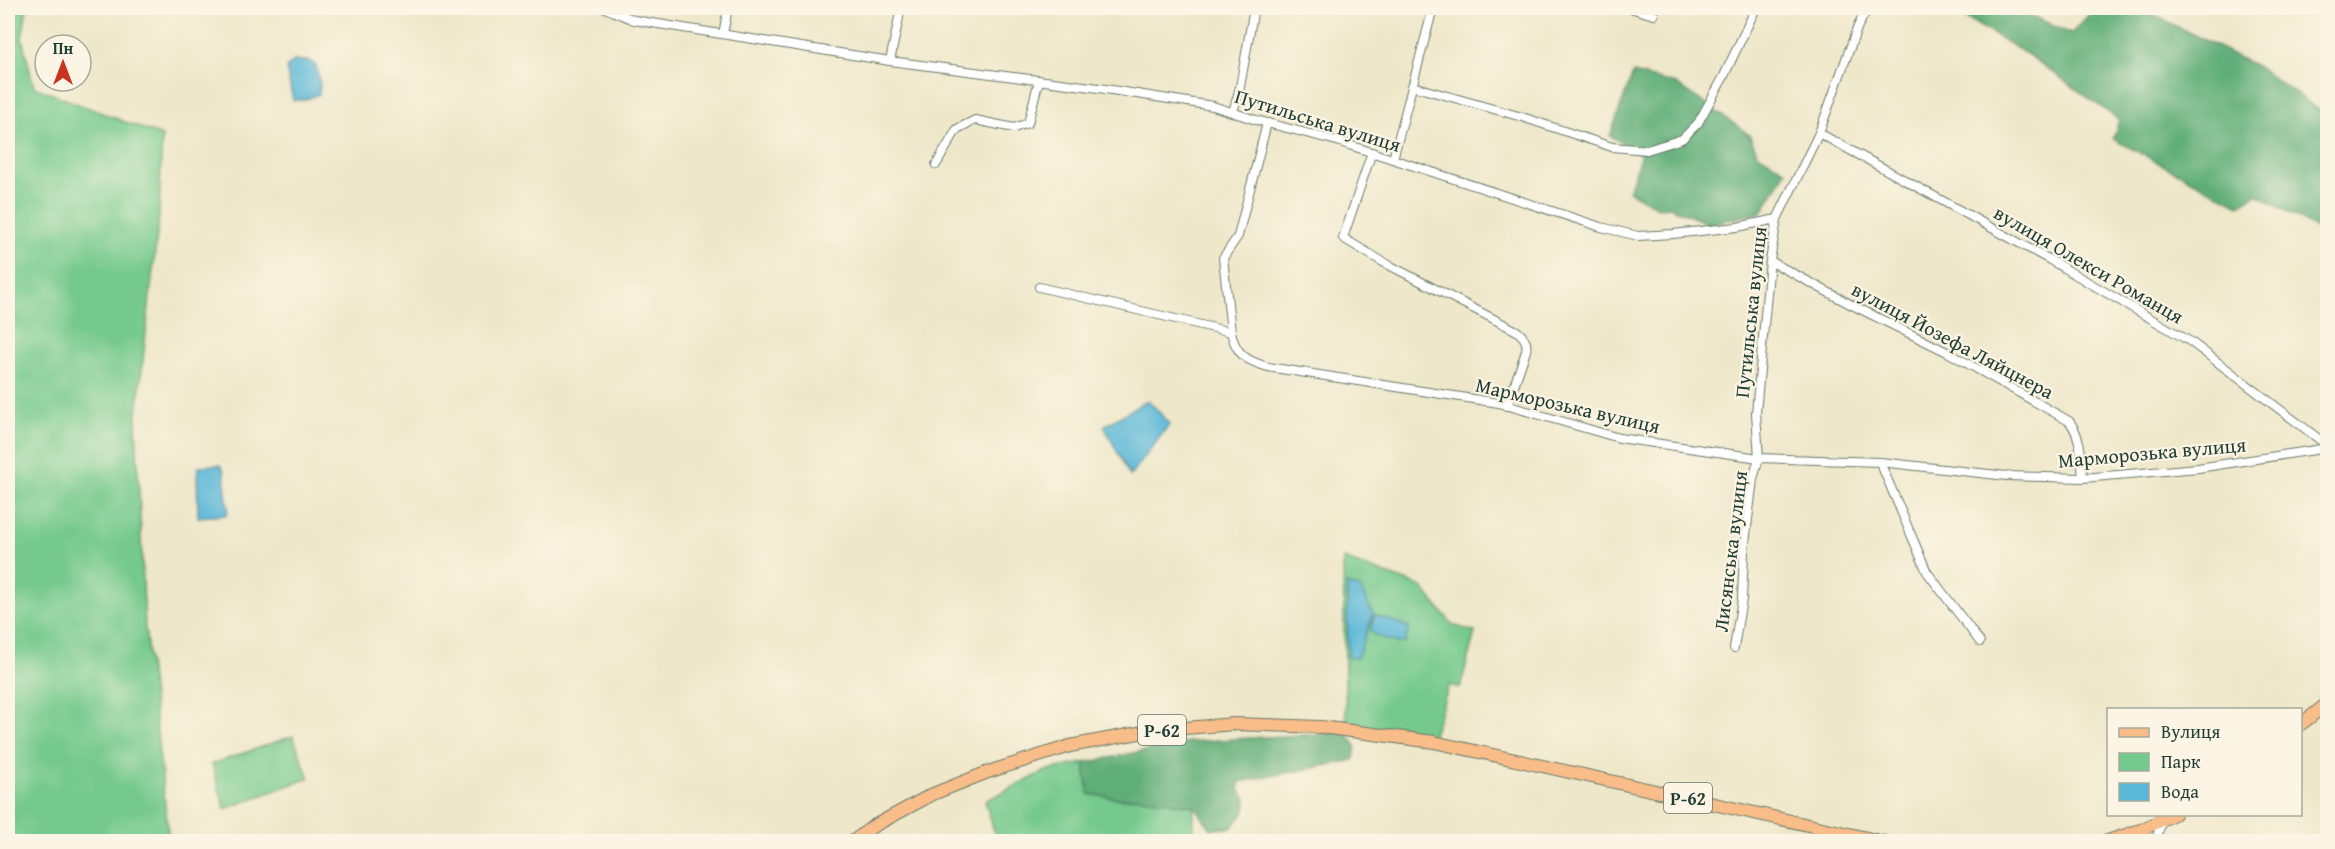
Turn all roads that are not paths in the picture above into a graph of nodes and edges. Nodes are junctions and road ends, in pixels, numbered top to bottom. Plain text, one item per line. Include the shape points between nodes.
1 (605, 8) edge
2 (728, 8) edge
3 (901, 8) edge
4 (1254, 8) edge
5 (1433, 8) edge
6 (1630, 8) edge
7 (1756, 8) edge
8 (1868, 8) edge
9 (1654, 15) dead end
10 (723, 34) junction
11 (890, 61) junction
12 (1039, 81) junction
13 (1412, 86) junction
14 (1233, 112) junction
15 (1267, 123) junction
16 (1819, 133) junction
17 (1372, 152) junction
18 (1393, 159) junction
19 (936, 165) dead end
20 (1777, 219) junction
21 (1770, 261) junction
22 (1039, 287) dead end
23 (1231, 332) junction
24 (1507, 406) junction
25 (2328, 447) edge
26 (1759, 458) junction
27 (1880, 462) junction
28 (2083, 478) junction
29 (1980, 642) dead end
30 (1734, 648) dead end
31 (2328, 703) edge
32 (2302, 724) edge
33 (2168, 818) edge
34 (852, 842) edge
35 (1885, 842) edge
36 (2105, 842) edge
37 (2154, 842) edge

1 - 10 street, Путильська вулиця via 643,22
2 - 10 street
3 - 11 street
4 - 14 street
5 - 13 street
6 - 9 street
7 - 13 street via 1698,123 1682,139 1647,150 1612,147
8 - 16 street
10 - 11 street, Путильська вулиця
11 - 12 street, Путильська вулиця
12 - 14 street, Путильська вулиця via 1178,100
12 - 19 street via 1028,123 1014,128 975,120 957,129
13 - 18 street
14 - 15 street, Путильська вулиця
15 - 17 street, Путильська вулиця
15 - 23 street via 1238,236 1223,258
16 - 20 street
16 - 25 street, вулиця Олекси Романця via 2191,342
17 - 18 street, Путильська вулиця
17 - 24 street via 1343,238 1521,334 1527,343 1526,351
18 - 20 street, Путильська вулиця via 1638,236
20 - 21 street, Путильська вулиця
21 - 26 street, Путильська вулиця via 1756,413
21 - 28 street, вулиця Йозефа Ляйцнера via 1949,353 2069,421 2078,438
22 - 23 street
23 - 24 street, Марморозька вулиця via 1234,344 1249,361 1268,367
24 - 26 street, Марморозька вулиця via 1618,438
25 - 28 street, Марморозька вулиця via 2198,468
26 - 27 street, Марморозька вулиця
26 - 30 street, Лисянська вулиця via 1753,479
27 - 28 street, Марморозька вулиця via 2007,476
27 - 29 street via 1928,572
31 - 32 main road
33 - 36 main road
33 - 37 street
34 - 35 main road, Р-62 via 933,794 1070,746 1149,731 1234,724 1321,728 1434,742

